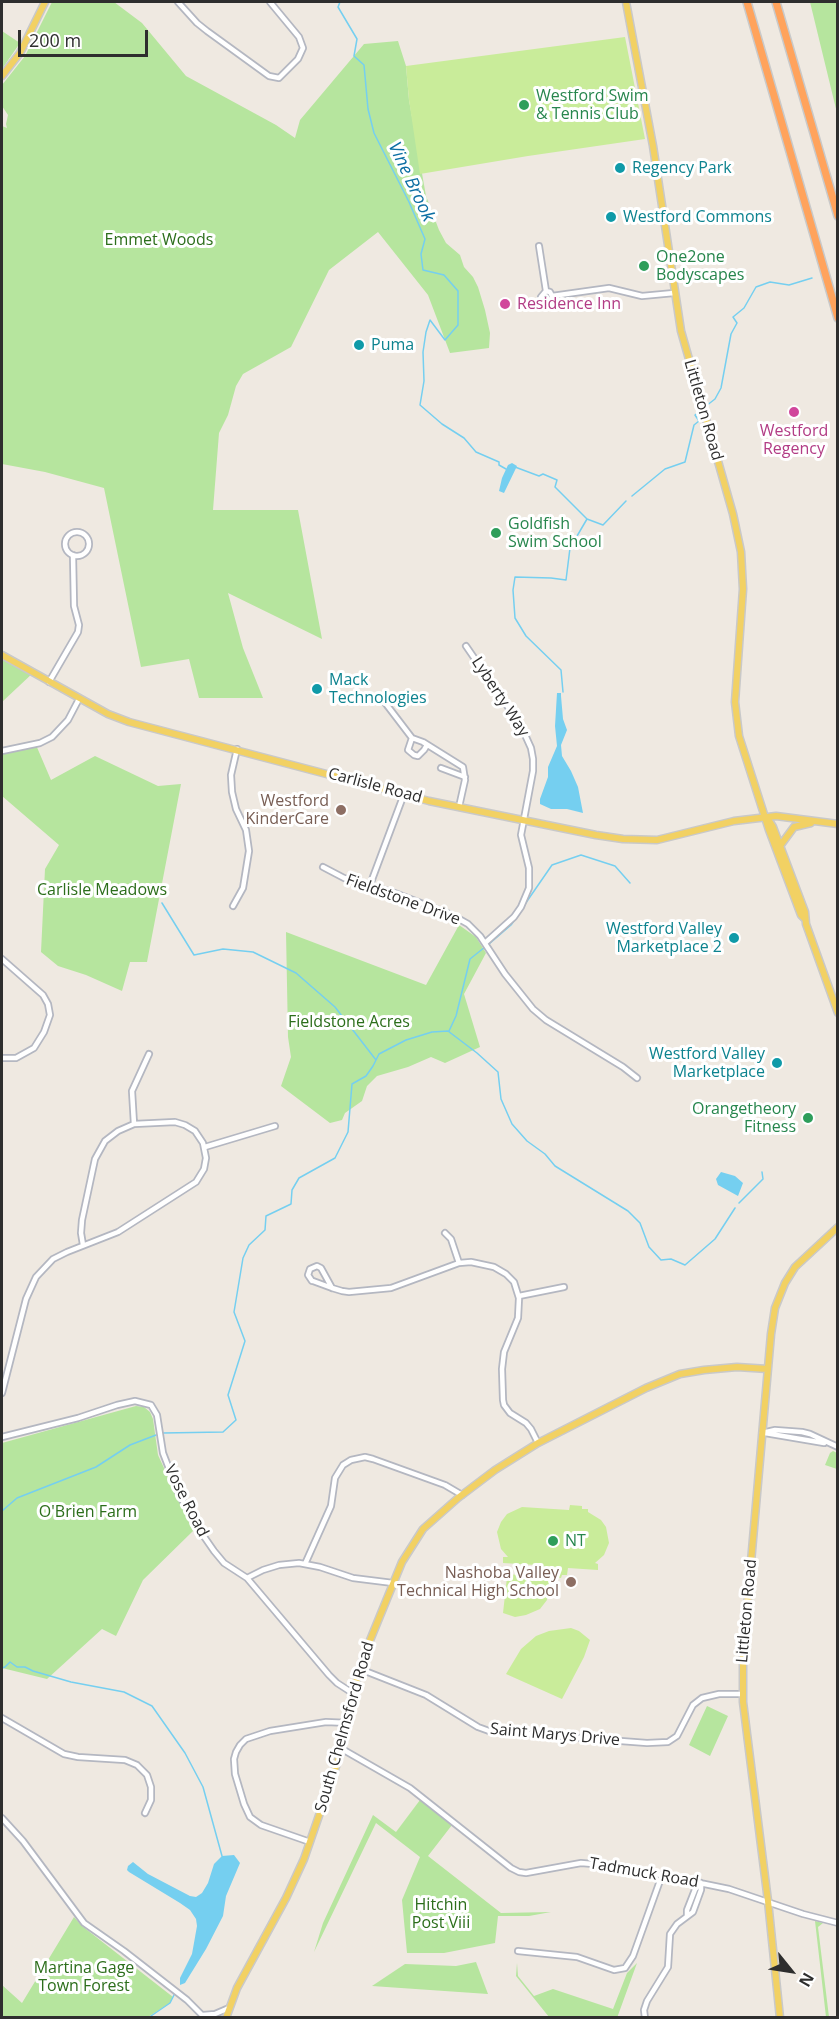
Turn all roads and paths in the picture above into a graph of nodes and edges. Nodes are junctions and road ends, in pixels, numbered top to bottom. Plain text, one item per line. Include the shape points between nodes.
1 (45, 2) edge
2 (178, 2) edge
3 (270, 2) edge
4 (626, 2) edge
5 (747, 2) edge
6 (776, 2) edge
7 (2, 76) edge
8 (837, 216) edge
9 (539, 246) dead end
10 (546, 291) junction
11 (674, 293) junction
12 (552, 296) junction
13 (837, 318) edge
14 (73, 555) junction
15 (466, 646) dead end
16 (2, 655) edge
17 (49, 682) junction
18 (79, 699) junction
19 (383, 700) dead end
20 (412, 738) junction
21 (427, 745) junction
22 (237, 749) junction
23 (2, 751) edge
24 (441, 768) dead end
25 (465, 777) junction
26 (404, 794) junction
27 (459, 807) junction
28 (766, 816) junction
29 (523, 819) junction
30 (815, 822) junction
31 (837, 824) edge
32 (780, 846) junction
33 (323, 867) dead end
34 (370, 885) junction
35 (233, 906) dead end
36 (805, 919) junction
37 (485, 943) junction
38 (2, 959) edge
39 (837, 1013) edge
40 (149, 1054) dead end
41 (2, 1058) edge
42 (637, 1078) dead end
43 (134, 1124) junction
44 (275, 1126) dead end
45 (205, 1147) junction
46 (837, 1227) edge
47 (445, 1233) dead end
48 (83, 1245) junction
49 (459, 1263) junction
50 (564, 1287) dead end
51 (332, 1288) junction
52 (519, 1296) junction
53 (768, 1369) junction
54 (2, 1393) edge
55 (762, 1433) junction
56 (2, 1437) edge
57 (538, 1443) junction
58 (837, 1447) edge
59 (462, 1495) junction
60 (305, 1564) junction
61 (247, 1578) junction
62 (393, 1583) junction
63 (360, 1669) junction
64 (354, 1694) junction
65 (742, 1694) junction
66 (2, 1718) edge
67 (349, 1723) junction
68 (342, 1749) junction
69 (145, 1812) dead end
70 (2, 1818) edge
71 (310, 1842) junction
72 (662, 1875) junction
73 (700, 1882) junction
74 (768, 1901) junction
75 (837, 1923) edge
76 (518, 1951) dead end
77 (229, 2008) junction
78 (204, 2016) edge
79 (226, 2018) edge
80 (645, 2018) edge
81 (780, 2018) edge

1 - 7 main road via 20,53
2 - 3 street via 207,31 269,76 279,78 303,48 299,37
4 - 11 main road, Littleton Road via 653,146
5 - 13 highway
6 - 8 highway
9 - 10 street
10 - 12 street
10 - 12 street via 541,297 544,302
11 - 12 street via 642,296 609,288
11 - 28 main road, Littleton Road via 685,348 741,552 743,589 735,709 741,745
14 - 14 street via 65,540 69,534 81,532 87,536 88,548 83,554
14 - 17 street via 78,632
15 - 29 street, Lyberty Way via 521,726 531,748 533,771
16 - 17 main road, Carlisle Road
17 - 18 main road, Carlisle Road
18 - 22 main road, Carlisle Road via 129,722
18 - 23 street via 68,720 52,737
19 - 20 street
20 - 21 street
20 - 21 street via 408,750 414,755 418,756
21 - 25 street via 460,765
22 - 26 main road, Carlisle Road
22 - 35 street via 232,792 249,851 243,888
24 - 25 street
25 - 27 street
26 - 27 main road, Carlisle Road
26 - 34 street
27 - 29 main road, Carlisle Road
28 - 29 main road, Carlisle Road via 641,841
28 - 30 main road, Carlisle Road
28 - 32 main road, Littleton Road
28 - 36 main road, Littleton Road via 768,830
29 - 37 street, Lyberty Way via 520,835 529,868 529,888 514,917
30 - 31 main road, Carlisle Road
30 - 32 main road via 795,827
32 - 36 main road, Littleton Road via 806,912
33 - 34 street, Fieldstone Drive
34 - 37 street, Fieldstone Drive via 452,915 475,929
36 - 39 main road, Littleton Road
37 - 42 street, Fieldstone Drive via 533,1009
38 - 41 street via 43,995 50,1015 34,1048 16,1058
40 - 43 street via 132,1091
43 - 45 street via 182,1124 195,1131
43 - 48 street via 113,1134 98,1152 82,1220
44 - 45 street
45 - 48 street via 204,1169 193,1184 117,1232
46 - 53 main road, Littleton Road via 801,1260 784,1283 773,1316
47 - 49 street
48 - 54 street via 53,1259 32,1284
49 - 51 street via 391,1288 349,1292
49 - 52 street via 494,1267 514,1282
50 - 52 street
51 - 51 street via 321,1268 310,1269 310,1280
52 - 57 street via 518,1318 504,1352 503,1400 510,1413 531,1429
53 - 55 main road, Littleton Road
53 - 57 main road, South Chelmsford Road via 721,1368 680,1374
55 - 58 street via 802,1432
55 - 65 main road, Littleton Road
56 - 61 street, Vose Road via 127,1402 151,1405 157,1415 165,1460 196,1525 224,1563
57 - 59 main road, South Chelmsford Road
59 - 60 street via 373,1459 351,1460 335,1478 331,1506
59 - 62 main road, South Chelmsford Road via 423,1529
60 - 61 street via 279,1565
60 - 62 street via 353,1578
61 - 64 street, Vose Road via 329,1674
62 - 63 main road, South Chelmsford Road
63 - 64 main road, South Chelmsford Road
63 - 65 street, Saint Marys Drive via 426,1695 489,1731 647,1743 668,1742 676,1736 693,1705 702,1698
64 - 67 main road, South Chelmsford Road
65 - 74 main road, Littleton Road
66 - 69 street via 64,1754 125,1760 137,1765 147,1775 151,1787 151,1800
67 - 68 main road, South Chelmsford Road
67 - 71 street via 326,1722 270,1731 246,1739 236,1752 236,1774 250,1817 261,1825
68 - 71 main road, South Chelmsford Road
68 - 72 street, Tadmuck Road via 410,1788 519,1872 582,1863
70 - 78 street via 84,1923
71 - 77 main road, South Chelmsford Road
72 - 73 street, Tadmuck Road
72 - 76 street via 625,1968 614,1970 577,1957
73 - 74 street, Tadmuck Road
73 - 80 street via 694,1910 670,1934 668,1967 647,2001
74 - 75 street, Tadmuck Road
74 - 81 main road, Littleton Road
77 - 78 street
77 - 79 main road, South Chelmsford Road

